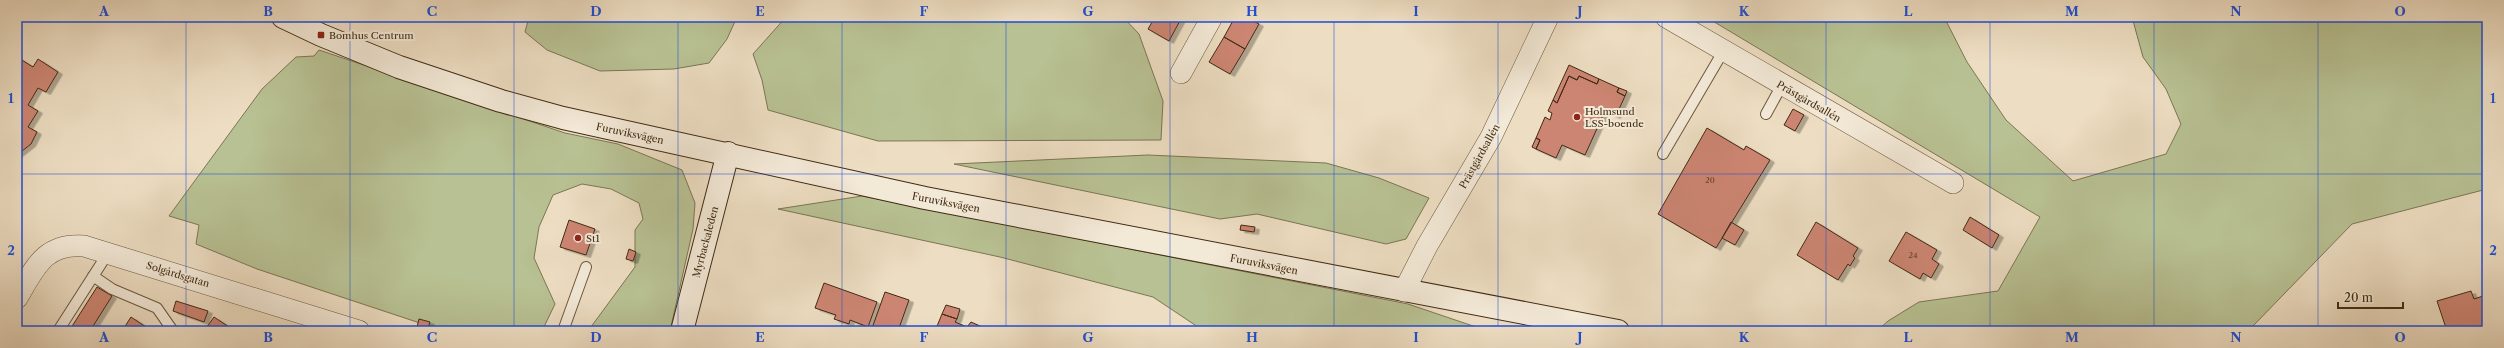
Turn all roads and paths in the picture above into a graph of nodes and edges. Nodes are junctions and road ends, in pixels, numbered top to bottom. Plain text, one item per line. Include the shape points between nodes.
1 (1212, 17) edge
2 (1548, 17) edge
3 (1666, 17) edge
4 (286, 18) edge
5 (1724, 50) junction
6 (1181, 73) dead end
7 (1782, 85) junction
8 (1766, 114) dead end
9 (728, 153) junction
10 (1663, 154) dead end
11 (1953, 184) dead end
12 (108, 252) junction
13 (586, 266) dead end
14 (93, 276) junction
15 (1404, 291) junction
16 (17, 298) edge
17 (58, 331) edge
18 (173, 331) edge
19 (359, 331) edge
20 (563, 331) edge
21 (682, 331) edge
22 (1618, 331) edge

1 - 6 street
2 - 15 street, Prästgårdsallén via 1491,137 1427,246
3 - 5 street, Prästgårdsallén
4 - 9 main road, Furuviksvägen via 399,67 501,101 625,132
5 - 7 street, Prästgårdsallén
5 - 10 lane
7 - 8 lane
7 - 11 street, Prästgårdsallén
9 - 15 main road, Furuviksvägen via 926,198
9 - 21 main road, Myrbackaleden
12 - 14 lane
12 - 16 street, Solgårdsgatan via 74,245 53,251 38,263
12 - 19 street, Solgårdsgatan
13 - 20 lane
14 - 17 lane
14 - 18 lane via 112,289 157,308
15 - 22 main road, Furuviksvägen

